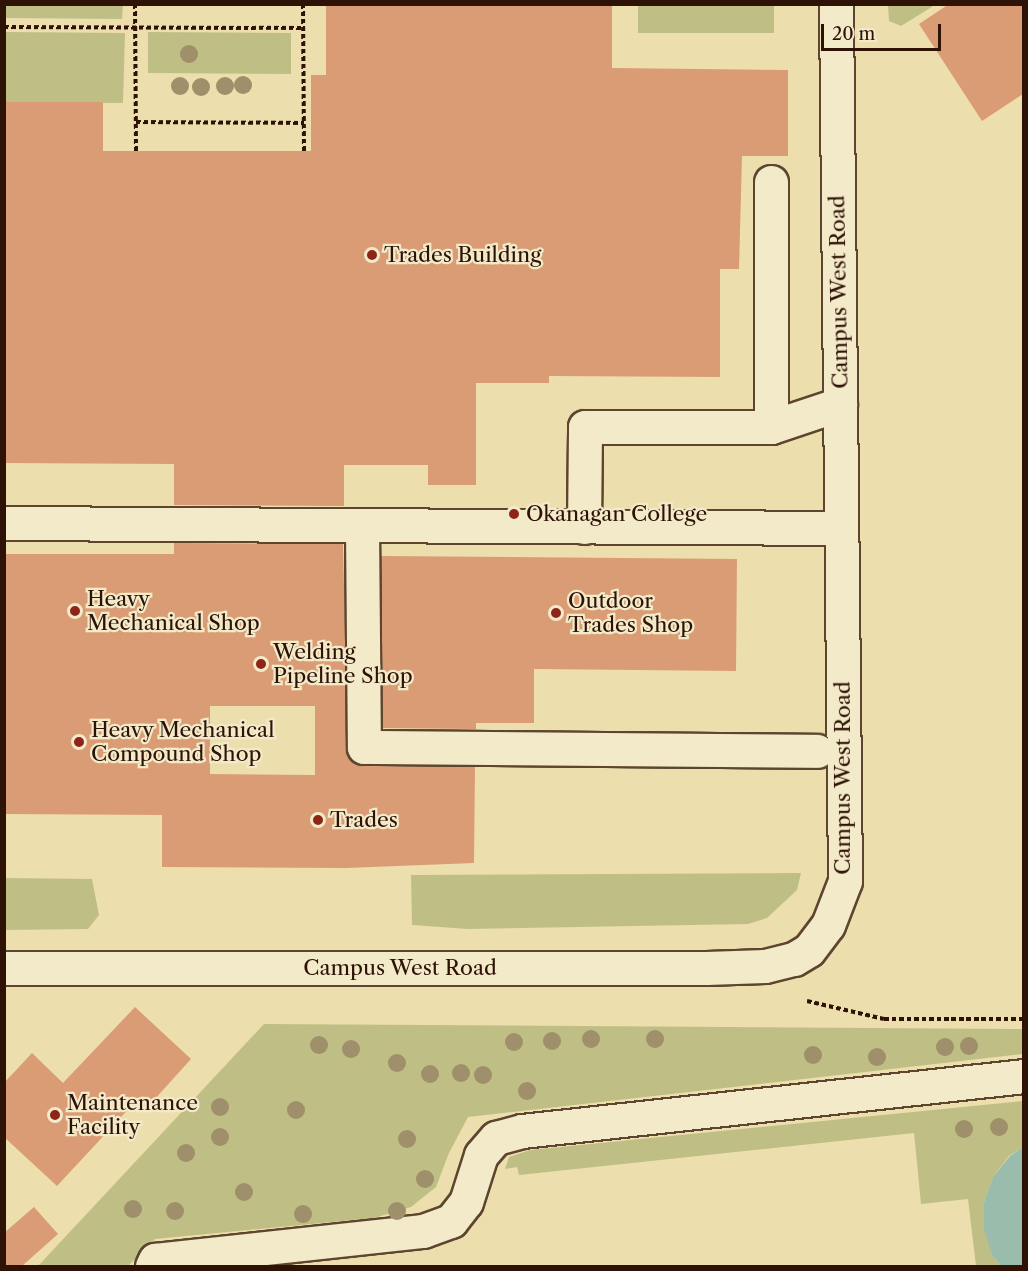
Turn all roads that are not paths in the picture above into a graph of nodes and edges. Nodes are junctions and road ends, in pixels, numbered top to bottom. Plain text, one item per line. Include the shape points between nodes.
1 (836, 4) edge
2 (771, 182) dead end
3 (840, 404) junction
4 (771, 427) junction
5 (4, 524) edge
6 (362, 526) junction
7 (584, 528) junction
8 (842, 528) junction
9 (817, 752) dead end
10 (4, 968) edge
11 (1023, 1076) edge
12 (152, 1266) edge

1 - 3 street, Campus West Road
2 - 4 street
3 - 4 street
3 - 8 street, Campus West Road
4 - 7 street via 585,427
5 - 6 street
6 - 7 street
6 - 9 street via 364,747
7 - 8 street
8 - 10 street, Campus West Road via 845,881 828,925 809,950 794,959 765,966 706,968
11 - 12 street via 522,1131 496,1138 481,1155 466,1202 451,1221 423,1231 155,1260

